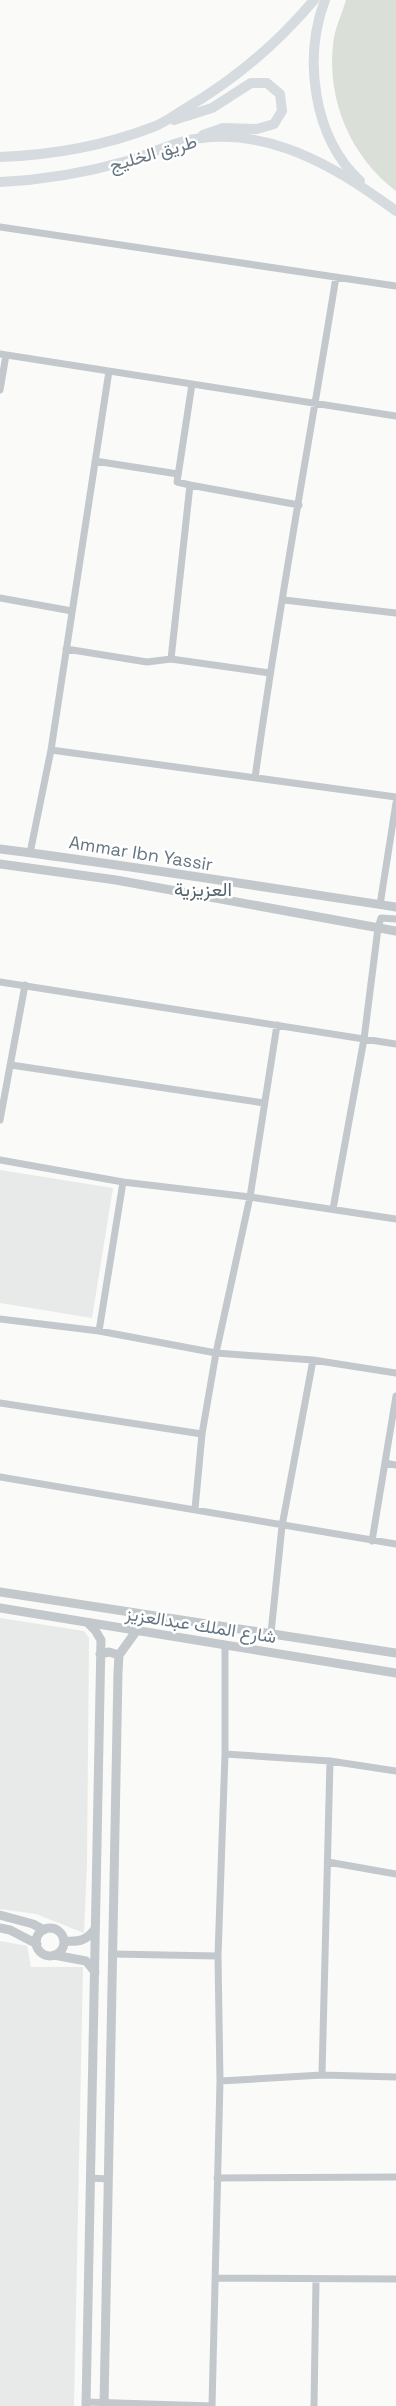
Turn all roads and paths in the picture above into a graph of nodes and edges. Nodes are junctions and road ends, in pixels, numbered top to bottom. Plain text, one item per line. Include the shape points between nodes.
1 (314, 0) edge
2 (325, 0) edge
3 (155, 126) junction
4 (181, 142) junction
5 (0, 157) edge
6 (0, 182) edge
7 (382, 201) junction
8 (396, 211) edge
9 (0, 227) edge
10 (336, 277) junction
11 (396, 286) edge
12 (3, 355) edge
13 (109, 371) junction
14 (192, 384) junction
15 (0, 390) edge
16 (315, 404) junction
17 (396, 416) edge
18 (95, 461) junction
19 (178, 474) junction
20 (190, 485) junction
21 (299, 505) junction
22 (0, 598) edge
23 (284, 600) junction
24 (72, 611) junction
25 (396, 612) edge
26 (66, 649) junction
27 (171, 659) junction
28 (270, 673) junction
29 (51, 750) junction
30 (256, 778) junction
31 (396, 797) edge
32 (396, 802) edge
33 (0, 849) edge
34 (30, 853) junction
35 (0, 864) edge
36 (380, 904) junction
37 (396, 907) edge
38 (396, 919) edge
39 (378, 928) junction
40 (396, 931) edge
41 (0, 982) edge
42 (25, 985) junction
43 (277, 1025) junction
44 (364, 1039) junction
45 (396, 1044) edge
46 (11, 1065) junction
47 (264, 1103) junction
48 (0, 1120) edge
49 (0, 1161) edge
50 (123, 1182) junction
51 (250, 1197) junction
52 (333, 1209) junction
53 (396, 1219) edge
54 (0, 1319) edge
55 (99, 1331) junction
56 (216, 1353) junction
57 (312, 1360) junction
58 (396, 1373) edge
59 (396, 1396) edge
60 (0, 1403) edge
61 (202, 1434) junction
62 (385, 1463) junction
63 (396, 1465) edge
64 (0, 1477) edge
65 (195, 1509) junction
66 (282, 1526) junction
67 (372, 1541) junction
68 (396, 1544) edge
69 (0, 1592) edge
70 (0, 1608) edge
71 (90, 1624) junction
72 (137, 1630) junction
73 (271, 1633) junction
74 (225, 1646) junction
75 (396, 1653) edge
76 (100, 1654) junction
77 (119, 1655) junction
78 (396, 1673) edge
79 (225, 1754) junction
80 (330, 1761) junction
81 (396, 1771) edge
82 (328, 1862) junction
83 (396, 1874) edge
84 (0, 1915) edge
85 (0, 1928) edge
86 (95, 1929) junction
87 (44, 1930) junction
88 (64, 1941) junction
89 (37, 1944) junction
90 (112, 1954) junction
91 (54, 1956) junction
92 (218, 1956) junction
93 (95, 1972) junction
94 (322, 2075) junction
95 (396, 2077) edge
96 (220, 2081) junction
97 (396, 2177) edge
98 (90, 2178) junction
99 (217, 2178) junction
100 (108, 2179) junction
101 (216, 2278) junction
102 (396, 2279) edge
103 (316, 2280) junction
104 (86, 2404) edge
105 (104, 2404) edge
106 (212, 2406) edge
107 (314, 2406) edge

1 - 3 main road, طريق الخليج via 292,26 243,69
2 - 7 main road via 314,51 314,82 322,118 338,152 356,177
3 - 4 main road via 212,108 251,83 267,83 280,94 282,111 274,124 257,129 223,128
3 - 5 main road, طريق الخليج via 65,151
4 - 6 main road, طريق الخليج via 84,172
4 - 7 main road, طريق الخليج via 221,137 290,149 331,167
7 - 8 main road
9 - 10 street
10 - 11 street
10 - 16 street
12 - 13 street
12 - 15 street
13 - 14 street
13 - 18 street
14 - 16 street
14 - 19 street
16 - 17 street
16 - 21 street
18 - 19 street
18 - 24 street
19 - 20 street via 177,482
20 - 21 street
20 - 27 street
21 - 23 street
22 - 24 street
23 - 25 street
23 - 28 street
24 - 26 street
26 - 27 street via 147,662
26 - 29 street
27 - 28 street
28 - 30 street
29 - 30 street
29 - 34 street
30 - 31 street
32 - 36 street
33 - 34 street, Ammar Ibn Yassir
34 - 36 street, Ammar Ibn Yassir
35 - 39 street, Ammar Ibn Yassir via 116,880
36 - 37 street, Ammar Ibn Yassir
38 - 39 street via 381,918
39 - 40 street, Ammar Ibn Yassir
39 - 44 street
41 - 42 street
42 - 43 street
42 - 46 street
43 - 44 street
43 - 47 street
44 - 45 street
44 - 52 street
46 - 47 street
46 - 48 street
47 - 51 street
49 - 50 street
50 - 51 street
50 - 55 street
51 - 52 street
51 - 56 street
52 - 53 street
54 - 55 street
55 - 56 street
56 - 57 street
56 - 61 street
57 - 58 street
57 - 66 street
59 - 62 street
60 - 61 street
61 - 65 street
62 - 63 street
62 - 67 street
64 - 65 street
65 - 66 street
66 - 67 street
66 - 73 street
67 - 68 street
69 - 73 street, شارع الملك عبدالعزيز
70 - 71 street, شارع الملك عبدالعزيز
71 - 72 street, شارع الملك عبدالعزيز
71 - 76 street via 100,1635
72 - 74 street, شارع الملك عبدالعزيز
72 - 77 street
73 - 75 street, شارع الملك عبدالعزيز
74 - 78 street, شارع الملك عبدالعزيز
74 - 79 street
76 - 77 street
76 - 86 street
77 - 90 street
79 - 80 street
79 - 92 street
80 - 81 street
80 - 82 street
82 - 83 street
82 - 94 street
84 - 87 street
85 - 89 street
86 - 88 street via 82,1941
86 - 93 street
87 - 88 street via 57,1930
87 - 89 street via 38,1936
88 - 91 street via 62,1949
89 - 91 street via 44,1954
90 - 92 street
90 - 100 street
91 - 93 street via 86,1961
92 - 96 street
93 - 98 street
94 - 95 street
94 - 96 street
96 - 99 street
97 - 99 street
98 - 100 street
98 - 104 street
99 - 101 street
100 - 105 street
101 - 103 street
101 - 106 street
102 - 103 street
103 - 107 street
104 - 105 street
105 - 106 street

